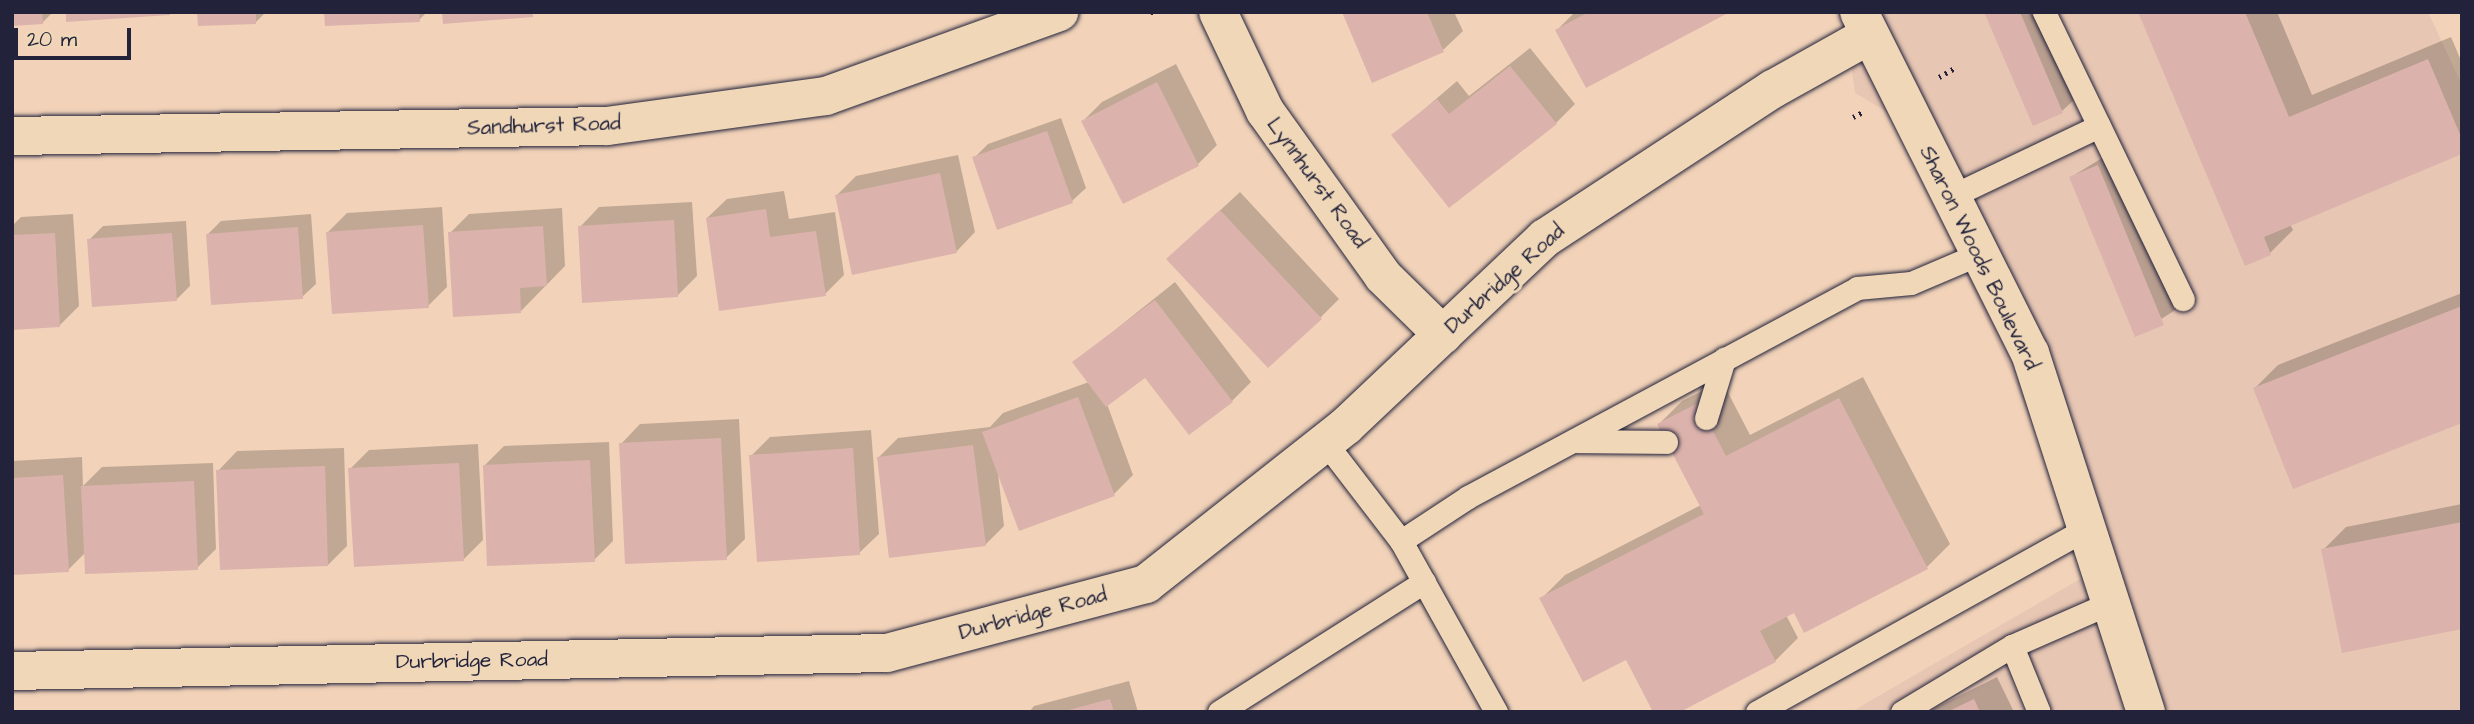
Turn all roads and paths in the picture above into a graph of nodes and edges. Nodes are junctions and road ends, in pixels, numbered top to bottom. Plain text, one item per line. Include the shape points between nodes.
1 (1059, 12) edge
2 (1218, 12) edge
3 (2044, 12) edge
4 (1864, 24) edge
5 (1956, 67) dead end
6 (1939, 77) dead end
7 (2099, 126) junction
8 (12, 136) edge
9 (1950, 197) junction
10 (1979, 254) junction
11 (2183, 299) dead end
12 (1443, 335) junction
13 (1724, 359) junction
14 (1706, 418) dead end
15 (1573, 440) junction
16 (1325, 442) junction
17 (1666, 442) dead end
18 (2086, 528) junction
19 (1401, 541) junction
20 (1424, 582) junction
21 (2110, 603) junction
22 (2012, 646) junction
23 (12, 671) edge
24 (1219, 712) edge
25 (1496, 712) edge
26 (1757, 712) edge
27 (1902, 712) edge
28 (2039, 712) edge
29 (2146, 712) edge

1 - 8 street, Sandhurst Road via 826,96 607,126
2 - 12 street, Lynnhurst Road via 1265,111 1383,276
3 - 7 lane
4 - 9 street, Sharon Woods Boulevard
4 - 12 street, Durbridge Road via 1545,238
5 - 6 path
7 - 9 lane
7 - 11 lane
9 - 10 street, Sharon Woods Boulevard
10 - 13 lane via 1911,283 1857,288
10 - 18 street, Sharon Woods Boulevard via 2030,353
12 - 16 street, Durbridge Road
13 - 14 lane
13 - 15 lane
15 - 17 lane
15 - 19 lane
16 - 19 lane
16 - 23 street, Durbridge Road via 1146,584 887,653
18 - 21 street, Sharon Woods Boulevard
18 - 26 lane
19 - 20 lane
20 - 24 lane
20 - 25 lane
21 - 22 lane
21 - 29 street, Sharon Woods Boulevard
22 - 27 lane
22 - 28 lane

